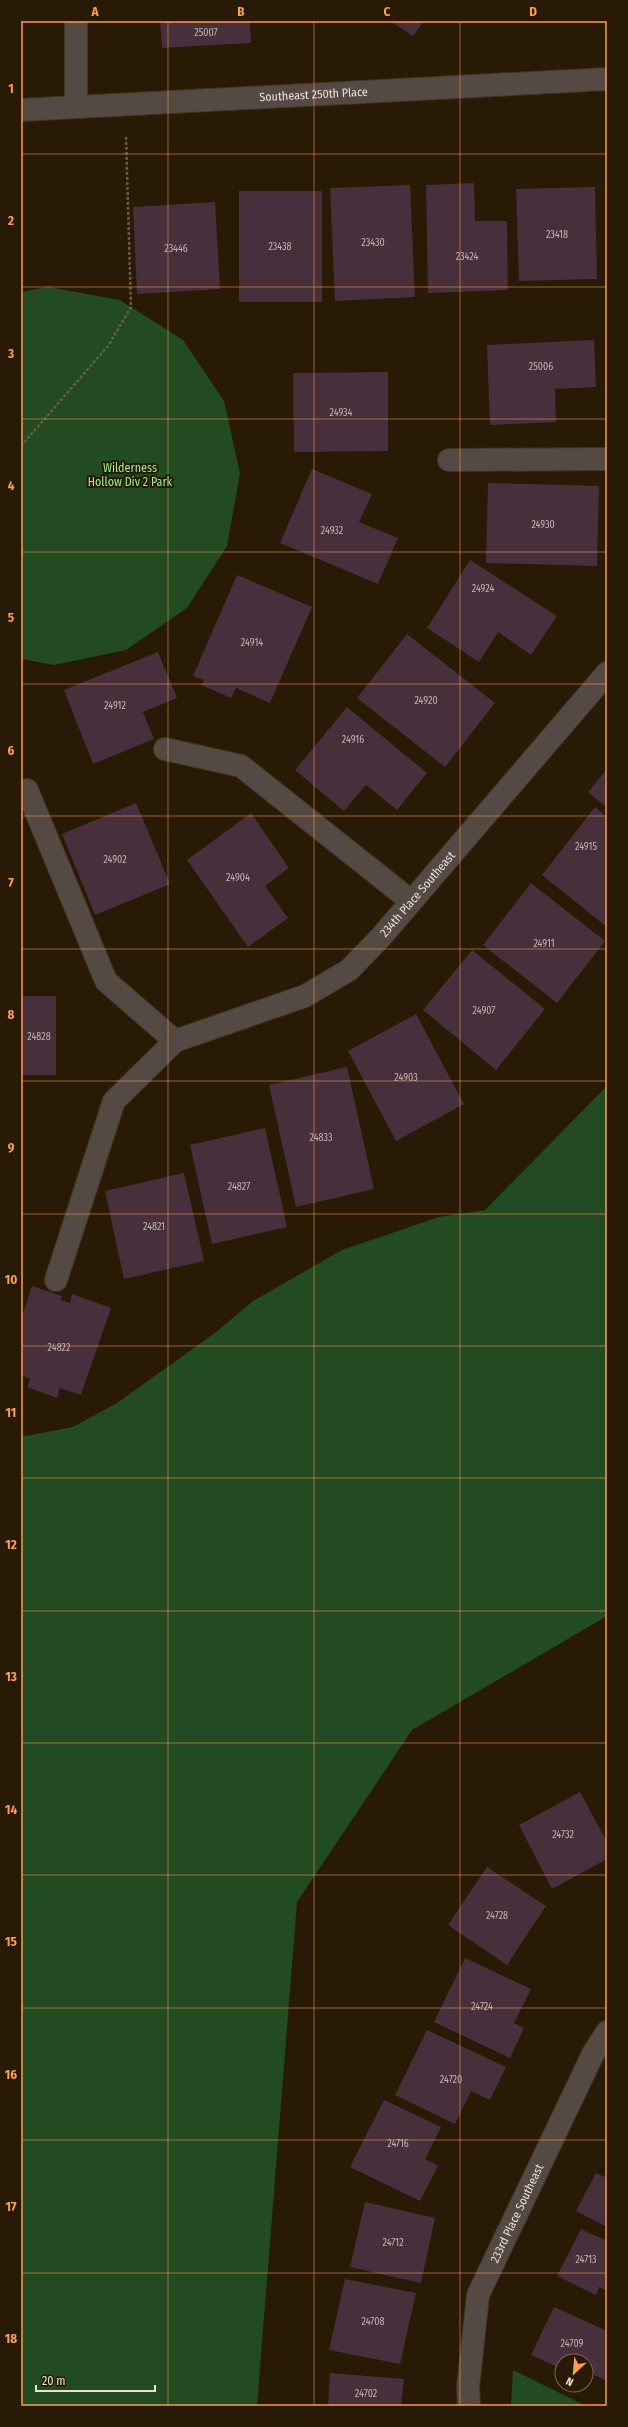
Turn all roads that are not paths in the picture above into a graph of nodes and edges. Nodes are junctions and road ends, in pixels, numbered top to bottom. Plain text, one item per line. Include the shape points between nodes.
1 (76, 21) edge
2 (607, 79) edge
3 (76, 107) junction
4 (21, 110) edge
5 (607, 459) edge
6 (449, 460) dead end
7 (607, 673) edge
8 (165, 749) dead end
9 (27, 790) dead end
10 (411, 901) junction
11 (175, 1040) junction
12 (56, 1280) dead end
13 (607, 2032) edge
14 (468, 2406) edge

1 - 3 street
2 - 3 street, Southeast 250th Place
3 - 4 street, Southeast 250th Place
5 - 6 street
7 - 10 street, 234th Place Southeast
8 - 10 street via 241,766
9 - 11 street via 106,981
10 - 11 street, 234th Place Southeast via 349,970 305,996
11 - 12 street via 114,1101
13 - 14 street, 233rd Place Southeast via 593,2054 478,2295

